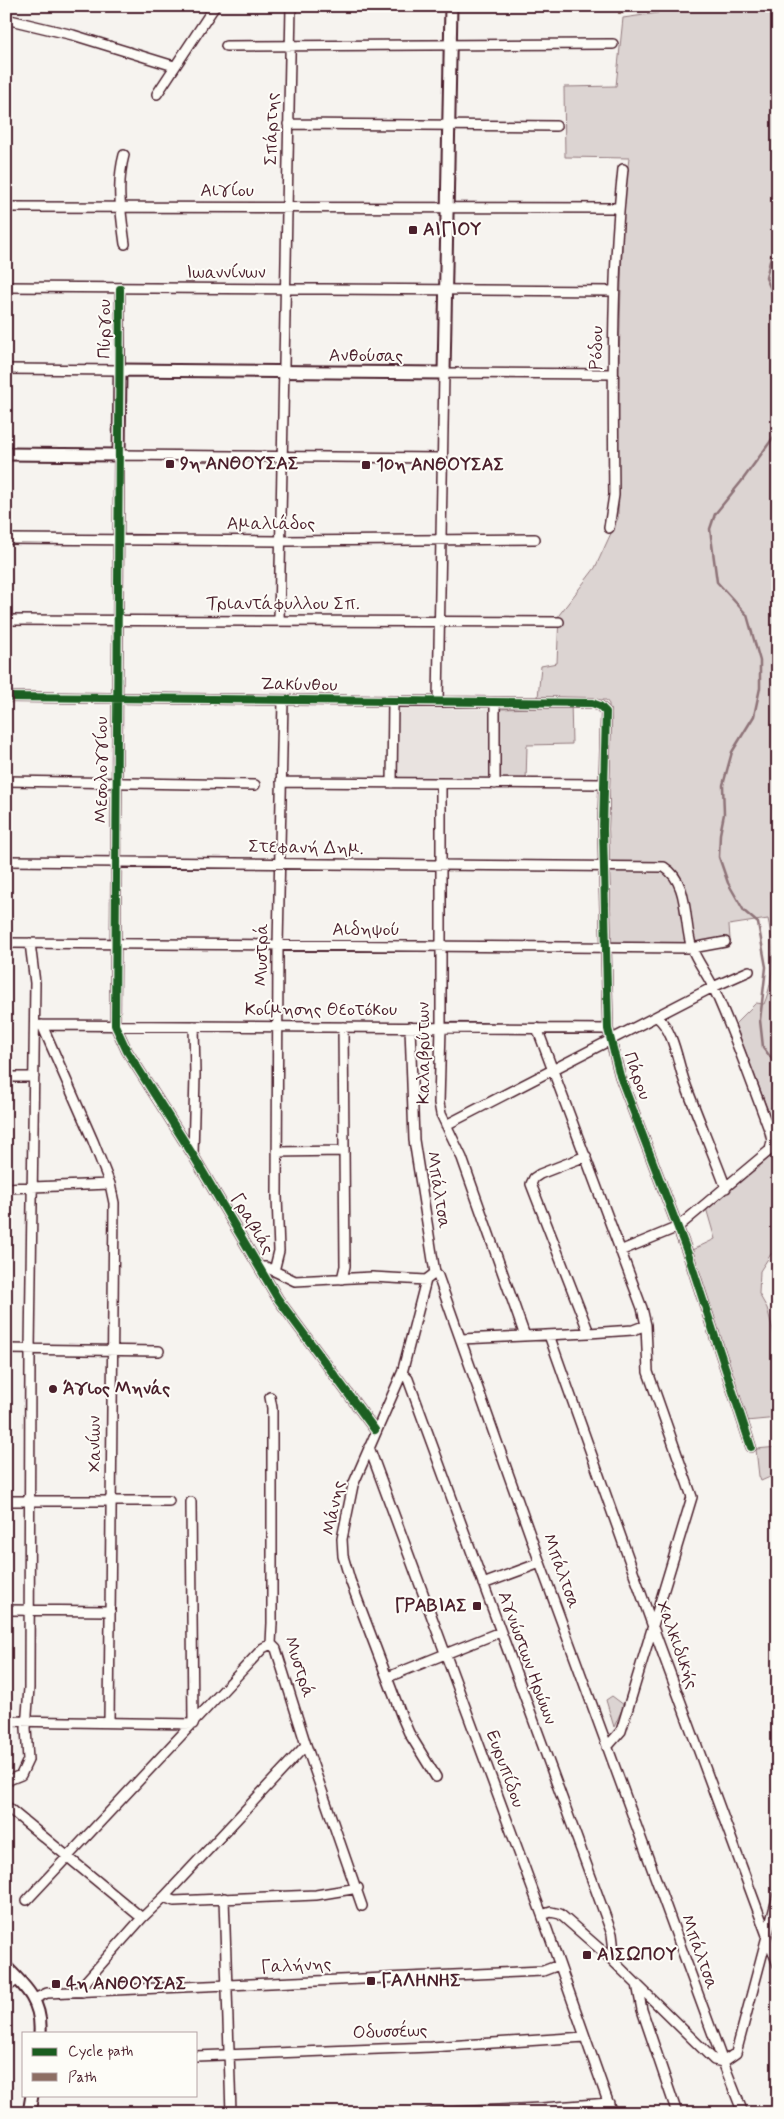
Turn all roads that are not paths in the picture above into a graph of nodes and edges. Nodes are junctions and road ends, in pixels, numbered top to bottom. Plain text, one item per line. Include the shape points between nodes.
1 (215, 6) edge
2 (291, 6) edge
3 (451, 6) edge
4 (6, 19) edge
5 (612, 44) dead end
6 (450, 45) junction
7 (226, 46) dead end
8 (290, 46) junction
9 (174, 66) junction
10 (157, 94) dead end
11 (288, 124) junction
12 (448, 126) junction
13 (556, 126) dead end
14 (124, 155) dead end
15 (623, 168) dead end
16 (6, 207) edge
17 (120, 207) junction
18 (287, 207) junction
19 (447, 208) junction
20 (618, 208) junction
21 (125, 244) dead end
22 (6, 287) edge
23 (120, 288) junction
24 (445, 289) junction
25 (286, 290) junction
26 (614, 290) junction
27 (6, 368) edge
28 (120, 370) junction
29 (284, 373) junction
30 (444, 373) junction
31 (613, 374) junction
32 (6, 454) edge
33 (119, 455) junction
34 (283, 457) junction
35 (442, 458) junction
36 (609, 528) dead end
37 (6, 539) edge
38 (441, 539) junction
39 (535, 539) dead end
40 (119, 540) junction
41 (281, 541) junction
42 (6, 620) edge
43 (279, 620) junction
44 (119, 621) junction
45 (438, 621) junction
46 (559, 622) dead end
47 (6, 697) edge
48 (118, 698) junction
49 (283, 700) junction
50 (393, 701) junction
51 (438, 701) junction
52 (494, 702) junction
53 (592, 703) joint
54 (6, 781) edge
55 (117, 782) junction
56 (281, 782) junction
57 (392, 783) junction
58 (441, 784) junction
59 (495, 784) junction
60 (604, 784) junction
61 (255, 785) dead end
62 (6, 861) edge
63 (117, 862) junction
64 (280, 864) junction
65 (441, 865) junction
66 (605, 867) junction
67 (725, 942) dead end
68 (6, 943) edge
69 (30, 943) junction
70 (116, 944) junction
71 (278, 946) junction
72 (441, 946) junction
73 (606, 948) junction
74 (692, 948) junction
75 (749, 971) dead end
76 (713, 987) junction
77 (657, 1017) junction
78 (38, 1025) junction
79 (115, 1025) junction
80 (194, 1026) junction
81 (278, 1026) junction
82 (343, 1027) junction
83 (410, 1027) junction
84 (441, 1028) junction
85 (537, 1028) junction
86 (608, 1029) junction
87 (610, 1040) junction
88 (553, 1070) junction
89 (6, 1077) edge
90 (34, 1077) junction
91 (446, 1125) junction
92 (344, 1151) junction
93 (278, 1152) junction
94 (193, 1155) junction
95 (586, 1156) junction
96 (110, 1184) junction
97 (32, 1187) junction
98 (6, 1188) edge
99 (726, 1188) junction
100 (678, 1227) junction
101 (620, 1251) junction
102 (260, 1267) junction
103 (274, 1271) junction
104 (435, 1273) junction
105 (342, 1279) junction
106 (426, 1280) junction
107 (646, 1325) junction
108 (589, 1334) junction
109 (525, 1336) junction
110 (548, 1336) junction
111 (461, 1339) junction
112 (6, 1349) edge
113 (30, 1350) junction
114 (112, 1350) junction
115 (159, 1351) dead end
116 (402, 1373) junction
117 (270, 1397) dead end
118 (375, 1430) junction
119 (368, 1447) junction
120 (751, 1447) dead end
121 (6, 1501) edge
122 (30, 1501) junction
123 (111, 1501) junction
124 (169, 1501) dead end
125 (191, 1502) dead end
126 (540, 1562) junction
127 (483, 1584) junction
128 (6, 1610) edge
129 (30, 1610) junction
130 (109, 1612) junction
131 (653, 1627) junction
132 (500, 1632) junction
133 (270, 1644) junction
134 (445, 1654) junction
135 (388, 1677) junction
136 (6, 1721) edge
137 (26, 1721) junction
138 (109, 1722) junction
139 (193, 1724) junction
140 (306, 1745) junction
141 (607, 1747) junction
142 (436, 1777) dead end
143 (6, 1780) edge
144 (6, 1806) edge
145 (67, 1855) junction
146 (358, 1888) junction
147 (778, 1895) edge
148 (164, 1897) junction
149 (224, 1898) junction
150 (27, 1900) dead end
151 (362, 1906) dead end
152 (542, 1915) junction
153 (142, 1918) junction
154 (768, 1937) junction
155 (609, 1957) junction
156 (559, 1965) junction
157 (778, 1965) edge
158 (6, 1967) edge
159 (18, 1979) junction
160 (637, 1984) junction
161 (226, 1985) junction
162 (6, 1988) edge
163 (83, 1992) junction
164 (34, 1999) junction
165 (40, 2032) edge
166 (585, 2037) junction
167 (229, 2054) junction
168 (198, 2056) edge
169 (722, 2062) junction
170 (32, 2096) edge
171 (609, 2103) junction
172 (543, 2111) edge
173 (30, 2113) edge
174 (231, 2113) edge
175 (429, 2113) edge
176 (612, 2113) edge
177 (619, 2113) edge
178 (677, 2113) edge
179 (743, 2113) edge

1 - 9 street
2 - 8 street, Σπάρτης
3 - 6 street
4 - 9 street via 73,35
5 - 6 street
6 - 8 street
6 - 12 street
7 - 8 street
8 - 11 street, Σπάρτης
9 - 10 street
11 - 12 street
11 - 18 street, Σπάρτης
12 - 13 street
12 - 19 street
14 - 17 street via 120,169
15 - 20 street, Ρόδου
16 - 17 street, Αιγίου
17 - 18 street, Αιγίου
17 - 21 street
18 - 19 street, Αιγίου
18 - 25 street, Σπάρτης
19 - 20 street, Αιγίου
19 - 24 street
20 - 26 street, Ρόδου
22 - 23 street, Ιωαννίνων
23 - 25 street, Ιωαννίνων
23 - 28 street, Πύργου
24 - 25 street, Ιωαννίνων
24 - 26 street, Ιωαννίνων
24 - 30 street
25 - 29 street, Σπάρτης
26 - 31 street, Ρόδου
27 - 28 street
28 - 29 street, Ανθούσας
28 - 33 street
29 - 30 street, Ανθούσας
29 - 34 street
30 - 31 street
30 - 35 street
31 - 36 street, Ρόδου via 614,495
32 - 33 street
33 - 34 street
33 - 40 street, Μεσολογγίου
34 - 35 street
34 - 41 street
35 - 38 street
37 - 40 street, Αμαλιάδος
38 - 39 street, Αμαλιάδος
38 - 41 street, Αμαλιάδος
38 - 45 street
40 - 41 street, Αμαλιάδος
40 - 44 street, Μεσολογγίου
41 - 43 street
42 - 44 street, Τριαντάφυλλου Σπ.
43 - 44 street, Τριαντάφυλλου Σπ.
43 - 45 street, Τριαντάφυλλου Σπ.
44 - 48 street, Μεσολογγίου
45 - 46 street, Τριαντάφυλλου Σπ.
45 - 51 street
47 - 48 street, Ζακύνθου
48 - 49 street, Ζακύνθου
48 - 55 street, Μεσολογγίου
49 - 50 street, Ζακύνθου
49 - 56 street, Μυστρά
50 - 51 street, Ζακύνθου
50 - 57 street
51 - 52 street, Ζακύνθου
52 - 53 street, Ζακύνθου
52 - 59 street
53 - 60 street, Πάρου via 606,712
54 - 55 street
55 - 61 street
55 - 63 street, Μεσολογγίου
56 - 57 street
56 - 64 street, Μυστρά
57 - 58 street
58 - 59 street
58 - 65 street, Καλαβρύτων
59 - 60 street
60 - 66 street, Πάρου
62 - 63 street, Στεφανή Δημ.
63 - 64 street, Στεφανή Δημ.
63 - 70 street, Μεσολογγίου
64 - 65 street, Στεφανή Δημ.
64 - 71 street, Μυστρά
65 - 66 street, Στεφανή Δημ.
65 - 72 street, Καλαβρύτων
66 - 73 street, Πάρου
66 - 74 street, Στεφανή Δημ. via 664,867 670,870 678,884
67 - 74 street, Αιδηψού
68 - 69 street, Αιδηψού
69 - 70 street, Αιδηψού
69 - 78 street
70 - 71 street, Αιδηψού
70 - 79 street, Μεσολογγίου
71 - 72 street, Αιδηψού
71 - 81 street, Μυστρά
72 - 73 street, Αιδηψού
72 - 84 street, Καλαβρύτων
73 - 74 street, Αιδηψού
73 - 86 street, Πάρου
74 - 76 street
75 - 76 street
76 - 77 street
76 - 99 street via 772,1141 770,1150
77 - 87 street
77 - 99 street via 668,1031
78 - 79 street, Κοίμησης Θεοτόκου
78 - 90 street
78 - 96 street, Χανίων via 93,1140
79 - 80 street, Κοίμησης Θεοτόκου
79 - 94 street, Γραβιάς via 126,1051
80 - 81 street, Κοίμησης Θεοτόκου
80 - 94 street
81 - 82 street, Κοίμησης Θεοτόκου
81 - 93 street, Μυστρά
82 - 83 street, Κοίμησης Θεοτόκου
82 - 92 street
83 - 84 street, Κοίμησης Θεοτόκου
83 - 104 street, Μπάλτσα via 414,1140
84 - 85 street, Κοίμησης Θεοτόκου
84 - 91 street, Καλαβρύτων via 439,1103
85 - 86 street, Κοίμησης Θεοτόκου
85 - 88 street
86 - 87 street, Πάρου
87 - 88 street
87 - 100 street, Πάρου via 620,1076
88 - 91 street
88 - 95 street
89 - 90 street
90 - 97 street
91 - 109 street, Καλαβρύτων via 462,1158
92 - 93 street
92 - 105 street via 345,1266
93 - 103 street, Μυστρά via 279,1251
94 - 102 street, Γραβιάς
95 - 101 street
95 - 108 street via 540,1174 531,1184
96 - 97 street
96 - 114 street, Χανίων via 114,1203
97 - 98 street
97 - 113 street
99 - 100 street
100 - 101 street
100 - 120 street, Πάρου
101 - 107 street
102 - 103 street
102 - 118 street, Γραβιάς via 278,1299
103 - 105 street via 295,1281
104 - 106 street
104 - 111 street, Μπάλτσα
105 - 106 street
106 - 116 street, Μάνης
107 - 108 street via 633,1330
107 - 131 street via 648,1372 692,1497
108 - 110 street
109 - 110 street
109 - 111 street
110 - 131 street, Χαλκιδικής
111 - 126 street, Μπάλτσα
112 - 113 street
113 - 114 street
113 - 122 street
114 - 115 street
114 - 123 street, Χανίων
116 - 118 street, Μάνης
116 - 127 street, Αγνώστων Ηρώων via 408,1379
117 - 133 street, Μυστρά via 273,1521
118 - 119 street, Μάνης
119 - 134 street, Ευρυπίδου
119 - 135 street, Μάνης via 353,1485 342,1539 343,1556
121 - 122 street
122 - 123 street
122 - 129 street
123 - 124 street
123 - 130 street, Χανίων
125 - 139 street
126 - 127 street
126 - 141 street, Μπάλτσα
127 - 132 street, Αγνώστων Ηρώων
128 - 129 street
129 - 130 street
129 - 137 street
130 - 138 street, Χανίων
131 - 141 street via 621,1731
131 - 154 street, Χαλκιδικής
132 - 134 street
132 - 155 street, Αγνώστων Ηρώων via 612,1934 614,1951
133 - 139 street
133 - 140 street, Μυστρά via 276,1649
134 - 135 street
134 - 152 street, Ευρυπίδου
135 - 142 street, Μάνης via 409,1733
136 - 137 street
137 - 138 street
137 - 143 street via 26,1768 18,1777
138 - 139 street
139 - 145 street
140 - 146 street, Μυστρά
140 - 148 street
141 - 169 street, Μπάλτσα
144 - 145 street
145 - 150 street
145 - 153 street
146 - 149 street via 316,1895
146 - 151 street, Μυστρά
147 - 154 street
148 - 149 street via 174,1901
148 - 153 street
149 - 161 street
152 - 155 street via 560,1914
152 - 156 street, Ευρυπίδου
153 - 163 street via 83,1985
154 - 157 street, Χαλκιδικής
154 - 169 street via 736,2052
155 - 160 street
156 - 161 street, Γαλήνης via 543,1971
156 - 166 street, Ευρυπίδου
158 - 159 street
159 - 162 street
159 - 164 street
160 - 169 street via 714,2060
160 - 178 street via 642,2010
161 - 163 street, Γαλήνης
161 - 167 street
163 - 164 street, Γαλήνης via 47,1993
164 - 165 street
166 - 167 street, Οδυσσέως via 431,2047
166 - 171 street, Ευρυπίδου
167 - 168 street, Οδυσσέως
167 - 174 street
169 - 179 street, Μπάλτσα
170 - 173 street
171 - 172 street
171 - 176 street, Ευρυπίδου
171 - 177 street
172 - 175 street

